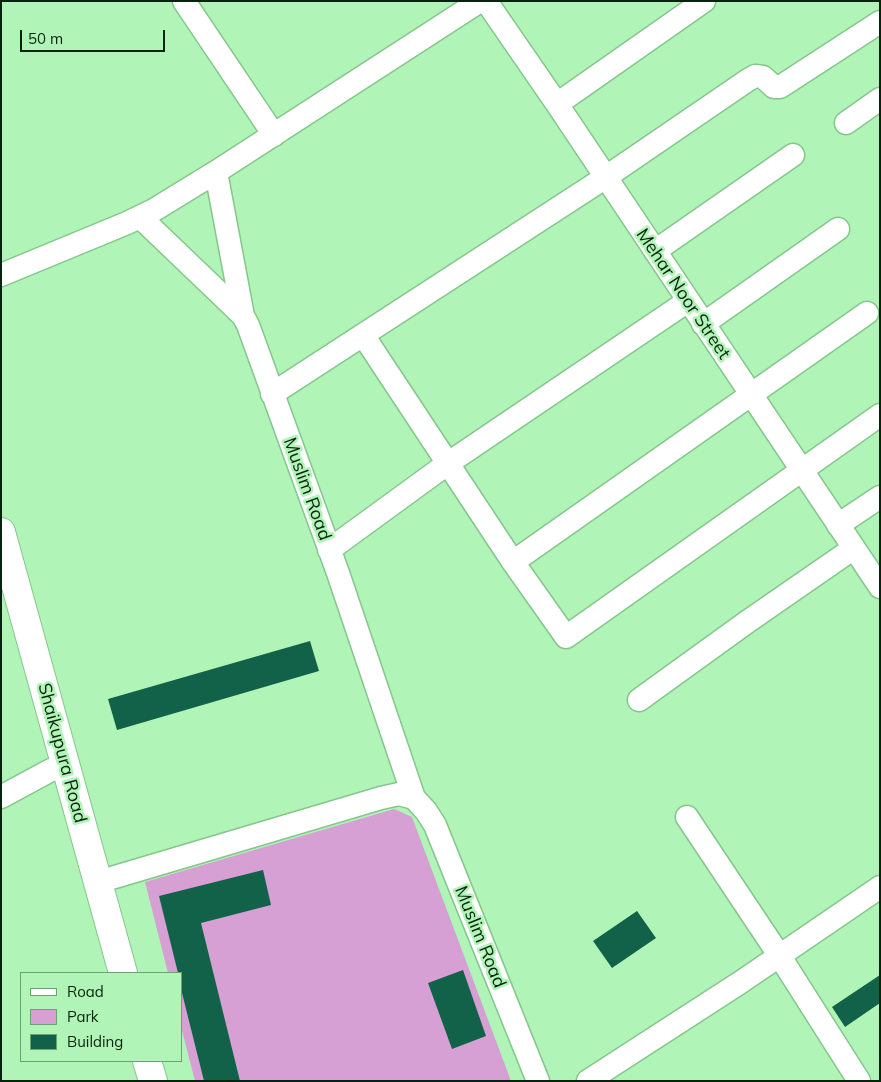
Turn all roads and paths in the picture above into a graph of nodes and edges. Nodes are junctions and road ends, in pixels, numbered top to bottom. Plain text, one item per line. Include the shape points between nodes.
1 (184, 1) edge
2 (480, 1) edge
3 (486, 1) edge
4 (704, 1) edge
5 (880, 22) edge
6 (880, 100) edge
7 (557, 104) junction
8 (846, 123) dead end
9 (274, 135) junction
10 (793, 156) dead end
11 (216, 172) junction
12 (606, 177) junction
13 (140, 217) junction
14 (838, 229) dead end
15 (655, 251) junction
16 (1, 275) edge
17 (688, 301) junction
18 (866, 313) dead end
19 (243, 316) junction
20 (703, 324) junction
21 (363, 335) junction
22 (272, 394) junction
23 (750, 394) junction
24 (880, 415) edge
25 (447, 464) junction
26 (801, 470) junction
27 (880, 497) edge
28 (838, 525) junction
29 (1, 532) edge
30 (854, 548) junction
31 (330, 550) junction
32 (513, 562) junction
33 (880, 587) edge
34 (1, 592) edge
35 (639, 700) dead end
36 (50, 770) junction
37 (1, 798) edge
38 (414, 798) junction
39 (687, 817) dead end
40 (98, 882) junction
41 (880, 888) edge
42 (779, 956) junction
43 (107, 972) edge
44 (123, 972) edge
45 (131, 1062) edge
46 (147, 1062) edge
47 (136, 1081) edge
48 (153, 1081) edge
49 (538, 1081) edge
50 (588, 1081) edge
51 (859, 1081) edge

1 - 9 street
2 - 9 street
3 - 7 street, Mehar Noor Street
4 - 7 street
5 - 12 street via 780,87 755,76
6 - 8 street
7 - 12 street, Mehar Noor Street
9 - 11 street
10 - 15 street
11 - 13 street
11 - 19 street
12 - 15 street, Mehar Noor Street
12 - 21 street
13 - 16 street
13 - 19 street, Muslim Road
14 - 20 street
15 - 17 street, Mehar Noor Street
17 - 20 street, Mehar Noor Street
17 - 25 street
18 - 23 street
19 - 22 street, Muslim Road
20 - 23 street, Mehar Noor Street
21 - 22 street
21 - 25 street
22 - 31 street, Muslim Road
23 - 26 street, Mehar Noor Street
23 - 32 street
24 - 26 street
25 - 31 street
25 - 32 street
26 - 28 street, Mehar Noor Street
26 - 32 street via 566,637
27 - 28 street
28 - 30 street, Mehar Noor Street
29 - 40 main road, Shaikupura Road
30 - 33 street, Mehar Noor Street
30 - 35 street
31 - 38 street, Muslim Road
34 - 36 main road, Shaikupura Road
36 - 37 street
36 - 43 main road, Shaikupura Road
38 - 40 street via 399,794 380,798
38 - 49 street, Muslim Road via 435,825
39 - 42 street
40 - 44 main road, Shaikupura Road
41 - 42 street
42 - 50 street
42 - 51 street
45 - 47 main road
46 - 48 main road

